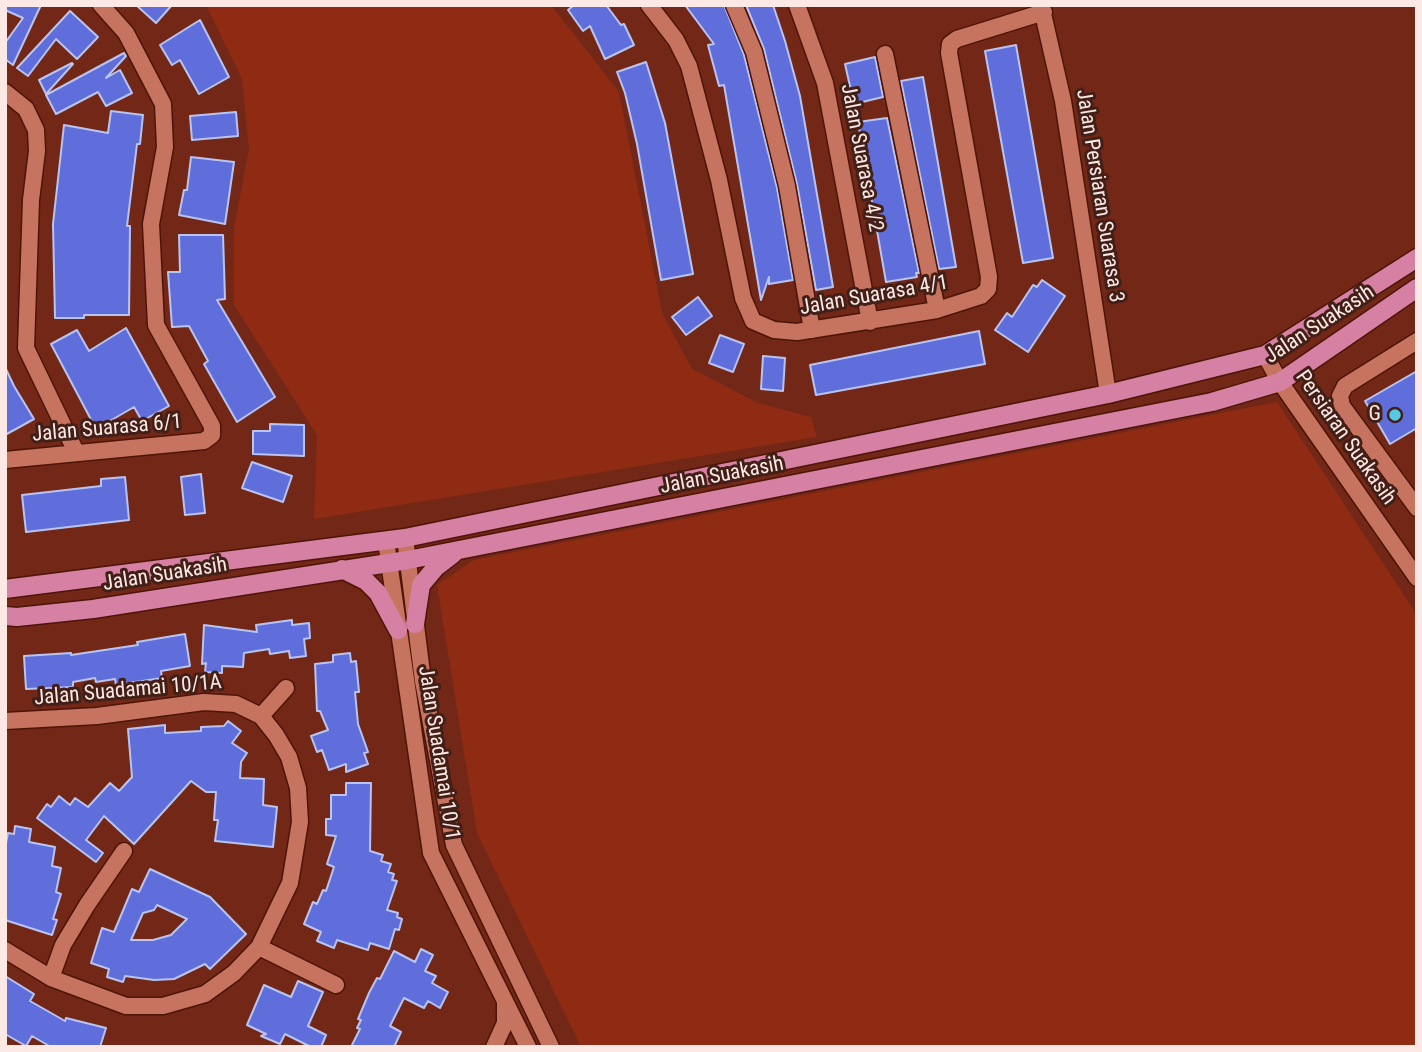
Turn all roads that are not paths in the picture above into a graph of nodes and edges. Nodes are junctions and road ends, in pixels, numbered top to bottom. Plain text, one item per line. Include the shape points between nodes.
1 (101, 5) edge
2 (649, 5) edge
3 (734, 5) edge
4 (797, 5) edge
5 (1042, 9) edge
6 (885, 54) dead end
7 (5, 92) edge
8 (1417, 258) edge
9 (1417, 288) edge
10 (937, 310) junction
11 (870, 322) junction
12 (812, 330) junction
13 (1417, 341) edge
14 (1265, 355) junction
15 (1280, 382) junction
16 (1108, 394) junction
17 (76, 452) junction
18 (5, 460) edge
19 (1417, 508) edge
20 (405, 538) junction
21 (386, 541) junction
22 (459, 551) junction
23 (408, 560) junction
24 (388, 563) junction
25 (342, 569) junction
26 (1417, 578) edge
27 (5, 589) edge
28 (5, 616) edge
29 (407, 627) junction
30 (286, 688) dead end
31 (261, 716) junction
32 (5, 721) edge
33 (124, 851) dead end
34 (259, 947) junction
35 (5, 950) edge
36 (51, 978) junction
37 (336, 985) dead end
38 (505, 1000) junction
39 (540, 1027) junction
40 (525, 1041) edge
41 (494, 1047) edge
42 (501, 1047) edge
43 (551, 1047) edge

1 - 17 street, Jalan Suarasa 6/1 via 126,33 163,104 165,147 151,224 156,325 212,426 212,435 204,441
2 - 12 street, Jalan Suarasa 4/1 via 689,66 743,298 753,321 774,330
3 - 12 street via 754,52 787,186
4 - 11 street, Jalan Suarasa 4/2 via 825,83
5 - 10 street, Jalan Suarasa 4/1 via 950,44 989,277 988,289 981,296
5 - 16 street, Jalan Persiaran Suarasa 3 via 1063,101
6 - 10 street
7 - 17 street via 26,109 36,130 26,348
8 - 14 main road, Jalan Suakasih
9 - 15 main road, Jalan Suakasih
10 - 11 street, Jalan Suarasa 4/1
11 - 12 street, Jalan Suarasa 4/1
13 - 19 street via 1345,386 1340,396
14 - 15 street, Persiaran Suakasih
14 - 16 main road, Jalan Suakasih
15 - 22 main road, Jalan Suakasih via 1212,402
15 - 26 street, Persiaran Suakasih
16 - 20 main road, Jalan Suakasih
17 - 18 street, Jalan Suarasa 6/1
20 - 21 main road, Jalan Suakasih
20 - 23 street, Jalan Suadamai 10/1
21 - 24 street, Jalan Suadamai 10/1
21 - 27 main road, Jalan Suakasih
22 - 23 main road, Jalan Suakasih
22 - 29 main road via 436,566 421,585
23 - 24 main road, Jalan Suakasih
23 - 29 street, Jalan Suadamai 10/1
24 - 25 main road, Jalan Suakasih
24 - 29 street, Jalan Suadamai 10/1
25 - 28 main road, Jalan Suakasih via 93,609
25 - 29 main road via 366,581
29 - 38 street, Jalan Suadamai 10/1 via 431,853
29 - 39 street, Jalan Suadamai 10/1 via 423,681 454,845
30 - 31 street
31 - 32 street, Jalan Suadamai 10/1A via 236,704 204,702 97,716
31 - 34 street via 289,757 298,788 300,822 289,883
33 - 36 street via 86,905
34 - 36 street via 205,995 163,1006 126,1006
34 - 37 street
35 - 36 street
38 - 40 street, Jalan Suadamai 10/1
38 - 41 street via 505,1023
39 - 40 street
39 - 43 street, Jalan Suadamai 10/1
40 - 42 street

